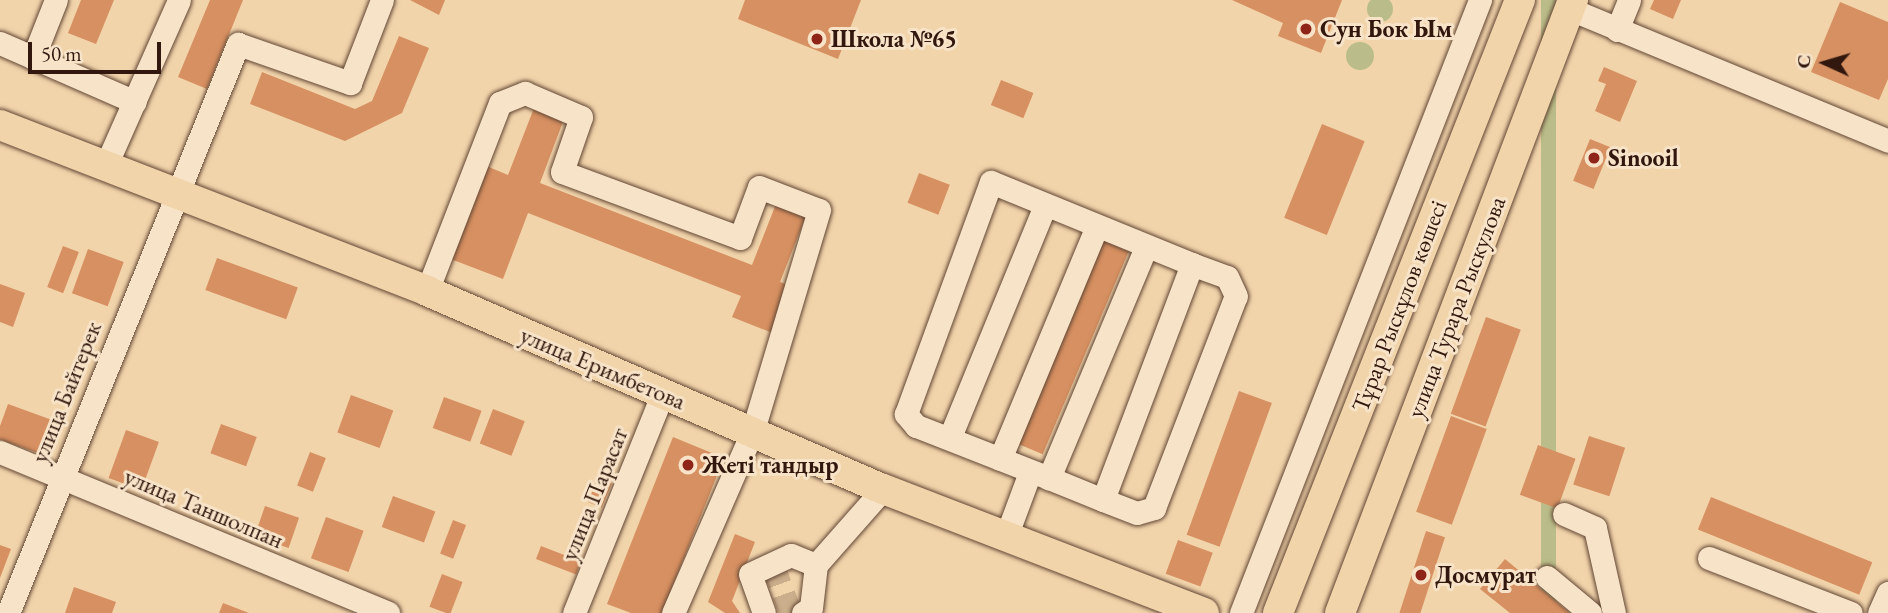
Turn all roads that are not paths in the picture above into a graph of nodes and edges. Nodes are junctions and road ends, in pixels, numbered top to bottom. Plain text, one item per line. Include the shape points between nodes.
1 (55, 0) edge
2 (179, 0) edge
3 (382, 0) edge
4 (1480, 0) edge
5 (1520, 0) edge
6 (1629, 0) edge
7 (1571, 4) edge
8 (1617, 30) junction
9 (0, 43) edge
10 (33, 58) junction
11 (135, 102) junction
12 (0, 125) edge
13 (1888, 141) edge
14 (106, 165) junction
15 (175, 190) junction
16 (1045, 205) junction
17 (1097, 226) junction
18 (1146, 247) junction
19 (1192, 264) junction
20 (427, 291) junction
21 (662, 395) junction
22 (753, 430) junction
23 (950, 437) junction
24 (0, 452) edge
25 (1000, 459) junction
26 (1040, 475) junction
27 (61, 476) junction
28 (883, 489) junction
29 (1103, 500) junction
30 (1564, 514) dead end
31 (1007, 534) junction
32 (1709, 558) dead end
33 (816, 565) junction
34 (1547, 577) dead end
35 (1888, 593) edge
36 (8, 613) edge
37 (388, 613) edge
38 (574, 613) edge
39 (673, 613) edge
40 (764, 613) edge
41 (803, 613) edge
42 (1204, 613) edge
43 (1241, 613) edge
44 (1278, 613) edge
45 (1340, 613) edge
46 (1590, 613) edge
47 (1614, 613) edge
48 (1851, 613) edge
49 (1879, 613) edge

1 - 10 street
2 - 11 street
3 - 15 street, улица Байтерек via 350,83 238,44
4 - 43 street
5 - 44 main road, Тұрар Рыскұлов көшесі
6 - 8 street
7 - 8 street
7 - 45 main road, улица Турара Рыскулова
8 - 13 street
9 - 10 street
10 - 11 street
11 - 14 street
12 - 14 main road, улица Еримбетова
14 - 15 main road, улица Еримбетова
15 - 20 main road, улица Еримбетова
15 - 27 street, улица Байтерек
16 - 17 street
16 - 23 street
16 - 23 street via 998,183 986,186 906,414 916,425
17 - 18 street
17 - 25 street
18 - 19 street
18 - 26 street
19 - 29 street
19 - 29 street via 1227,277 1236,296 1154,508 1137,513
20 - 21 main road, улица Еримбетова
20 - 22 street via 500,103 525,93 582,117 562,172 740,238 759,187 820,210
21 - 22 main road, улица Еримбетова
21 - 38 street, улица Парасат
22 - 28 main road, улица Еримбетова
22 - 39 street
23 - 25 street
24 - 27 street, улица Таншолпан
25 - 26 street
26 - 29 street
26 - 31 street
27 - 36 street, улица Байтерек
27 - 37 street, улица Таншолпан
28 - 31 main road, улица Еримбетова
28 - 33 street
30 - 47 street via 1595,528
31 - 42 main road, улица Еримбетова
32 - 48 street
33 - 40 street via 791,555 750,574
33 - 41 street via 811,608
34 - 46 street
35 - 49 street

